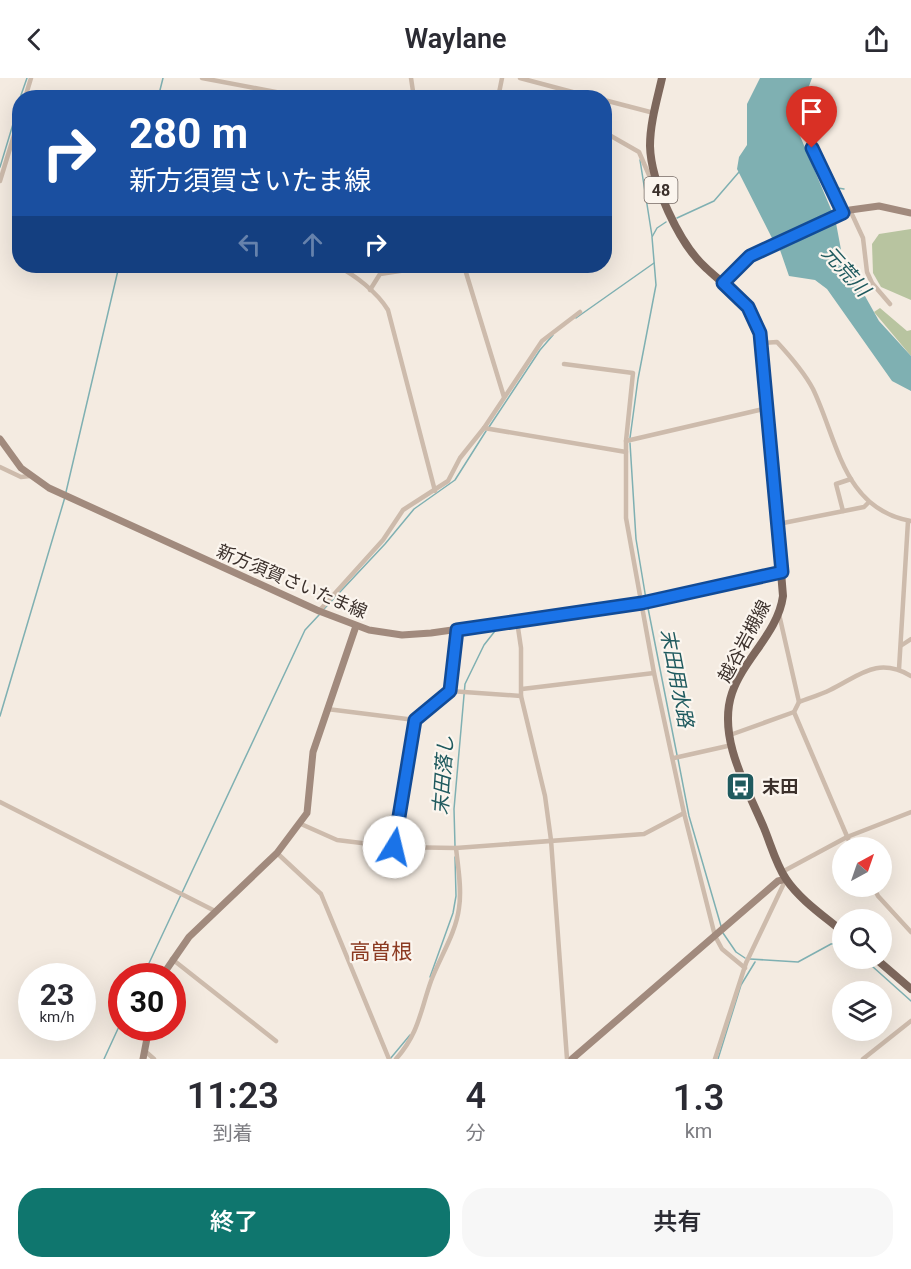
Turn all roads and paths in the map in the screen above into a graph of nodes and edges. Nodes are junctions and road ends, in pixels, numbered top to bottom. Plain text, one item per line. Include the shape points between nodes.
1 (202, 78) edge
2 (520, 78) edge
3 (662, 78) edge
4 (265, 90) edge
5 (565, 90) edge
6 (612, 102) edge
7 (654, 113) junction
8 (612, 137) edge
9 (650, 140) junction
10 (12, 142) edge
11 (812, 148) dead end
12 (639, 152) junction
13 (657, 177) junction
14 (0, 181) edge
15 (844, 213) junction
16 (911, 213) edge
17 (347, 273) edge
18 (387, 273) edge
19 (466, 273) edge
20 (723, 283) junction
21 (370, 290) junction
22 (890, 304) dead end
23 (580, 312) dead end
24 (762, 343) junction
25 (564, 364) dead end
26 (504, 397) junction
27 (768, 408) junction
28 (484, 428) junction
29 (0, 439) edge
30 (626, 441) junction
31 (626, 452) junction
32 (0, 467) edge
33 (30, 476) junction
34 (851, 479) junction
35 (435, 490) junction
36 (868, 503) junction
37 (843, 511) junction
38 (909, 521) edge
39 (778, 524) junction
40 (782, 572) junction
41 (642, 603) junction
42 (319, 611) junction
43 (779, 614) junction
44 (517, 621) junction
45 (356, 626) junction
46 (457, 630) junction
47 (911, 639) edge
48 (902, 645) junction
49 (899, 669) junction
50 (654, 672) junction
51 (911, 676) edge
52 (522, 689) junction
53 (450, 691) junction
54 (521, 696) junction
55 (799, 702) junction
56 (327, 709) junction
57 (794, 712) junction
58 (415, 720) junction
59 (730, 735) junction
60 (732, 746) junction
61 (674, 758) junction
62 (0, 802) edge
63 (911, 812) edge
64 (684, 813) junction
65 (301, 824) junction
66 (847, 837) joint
67 (551, 840) junction
68 (832, 846) edge
69 (394, 847) junction
70 (456, 848) junction
71 (277, 853) junction
72 (784, 875) junction
73 (879, 897) edge
74 (215, 911) junction
75 (832, 923) edge
76 (911, 932) edge
77 (715, 936) junction
78 (172, 959) junction
79 (170, 963) edge
80 (745, 968) junction
81 (888, 969) edge
82 (911, 989) edge
83 (911, 1022) edge
84 (147, 1041) edge
85 (276, 1041) dead end
86 (145, 1051) junction
87 (143, 1059) edge
88 (154, 1059) edge
89 (389, 1059) edge
90 (396, 1059) edge
91 (567, 1059) edge
92 (572, 1059) edge
93 (715, 1059) edge
94 (863, 1059) edge

1 - 4 street
2 - 5 street
3 - 7 main road, 越谷岩槻線 / 48
6 - 7 street
7 - 9 main road, 越谷岩槻線 / 48
8 - 12 street
9 - 12 street
9 - 13 main road, 越谷岩槻線 / 48
10 - 14 street
11 - 15 street
12 - 13 street via 650,175
13 - 20 main road, 越谷岩槻線 / 48 via 681,238
15 - 16 main road via 879,207
15 - 20 main road via 743,261
15 - 22 street via 863,238 872,283
17 - 21 street
18 - 21 street via 380,274
19 - 26 street
20 - 24 main road, 越谷岩槻線 / 48 via 753,315
21 - 35 street via 388,310
23 - 26 street via 542,341
24 - 27 main road, 越谷岩槻線 / 48
24 - 34 street via 777,342 807,381
25 - 30 street via 633,374
26 - 28 street
27 - 30 street
27 - 39 main road, 越谷岩槻線 / 48
28 - 31 street
28 - 35 street via 448,481
29 - 33 main road, 新方須賀さいたま線
30 - 31 street
31 - 41 street via 626,518
32 - 33 street via 21,477
33 - 42 main road, 新方須賀さいたま線 via 69,498
34 - 36 street
34 - 37 street via 836,484
35 - 42 street via 403,510 382,540
36 - 37 street
36 - 38 street
37 - 39 street
38 - 48 street
39 - 40 main road, 越谷岩槻線 / 48
40 - 41 main road, 新方須賀さいたま線
40 - 43 main road, 越谷岩槻線 / 48
41 - 44 main road, 新方須賀さいたま線
41 - 50 street
42 - 45 main road, 新方須賀さいたま線
43 - 55 street
43 - 59 main road, 越谷岩槻線 / 48 via 733,690 729,704
44 - 46 main road, 新方須賀さいたま線
44 - 52 street
45 - 46 main road, 新方須賀さいたま線 via 402,635
45 - 56 main road
46 - 53 street
47 - 48 street
48 - 49 street
49 - 51 street
49 - 55 street via 864,669 830,690
50 - 52 street
50 - 61 street
52 - 54 street
53 - 54 street
53 - 58 street
54 - 67 street via 545,796
55 - 57 street
56 - 58 street
56 - 65 main road via 313,752 309,807
57 - 59 street
57 - 66 street
58 - 69 street
59 - 60 main road, 越谷岩槻線 / 48
60 - 61 street
60 - 72 main road, 越谷岩槻線 / 48
61 - 64 street
62 - 74 street
63 - 66 street
64 - 67 street via 644,834
64 - 77 street
65 - 69 street via 337,840
65 - 71 main road
67 - 70 street
67 - 91 street
68 - 72 street
69 - 70 street
70 - 90 street via 460,902 457,920 431,981 419,1025
71 - 74 main road
71 - 89 street via 321,894
72 - 75 main road, 越谷岩槻線 / 48
72 - 77 main road
72 - 80 street
73 - 76 street
74 - 78 main road
77 - 80 street via 722,949
77 - 92 main road
78 - 79 main road
78 - 85 street
80 - 93 street
81 - 82 main road
83 - 94 street
84 - 86 main road
86 - 87 main road
86 - 88 street

